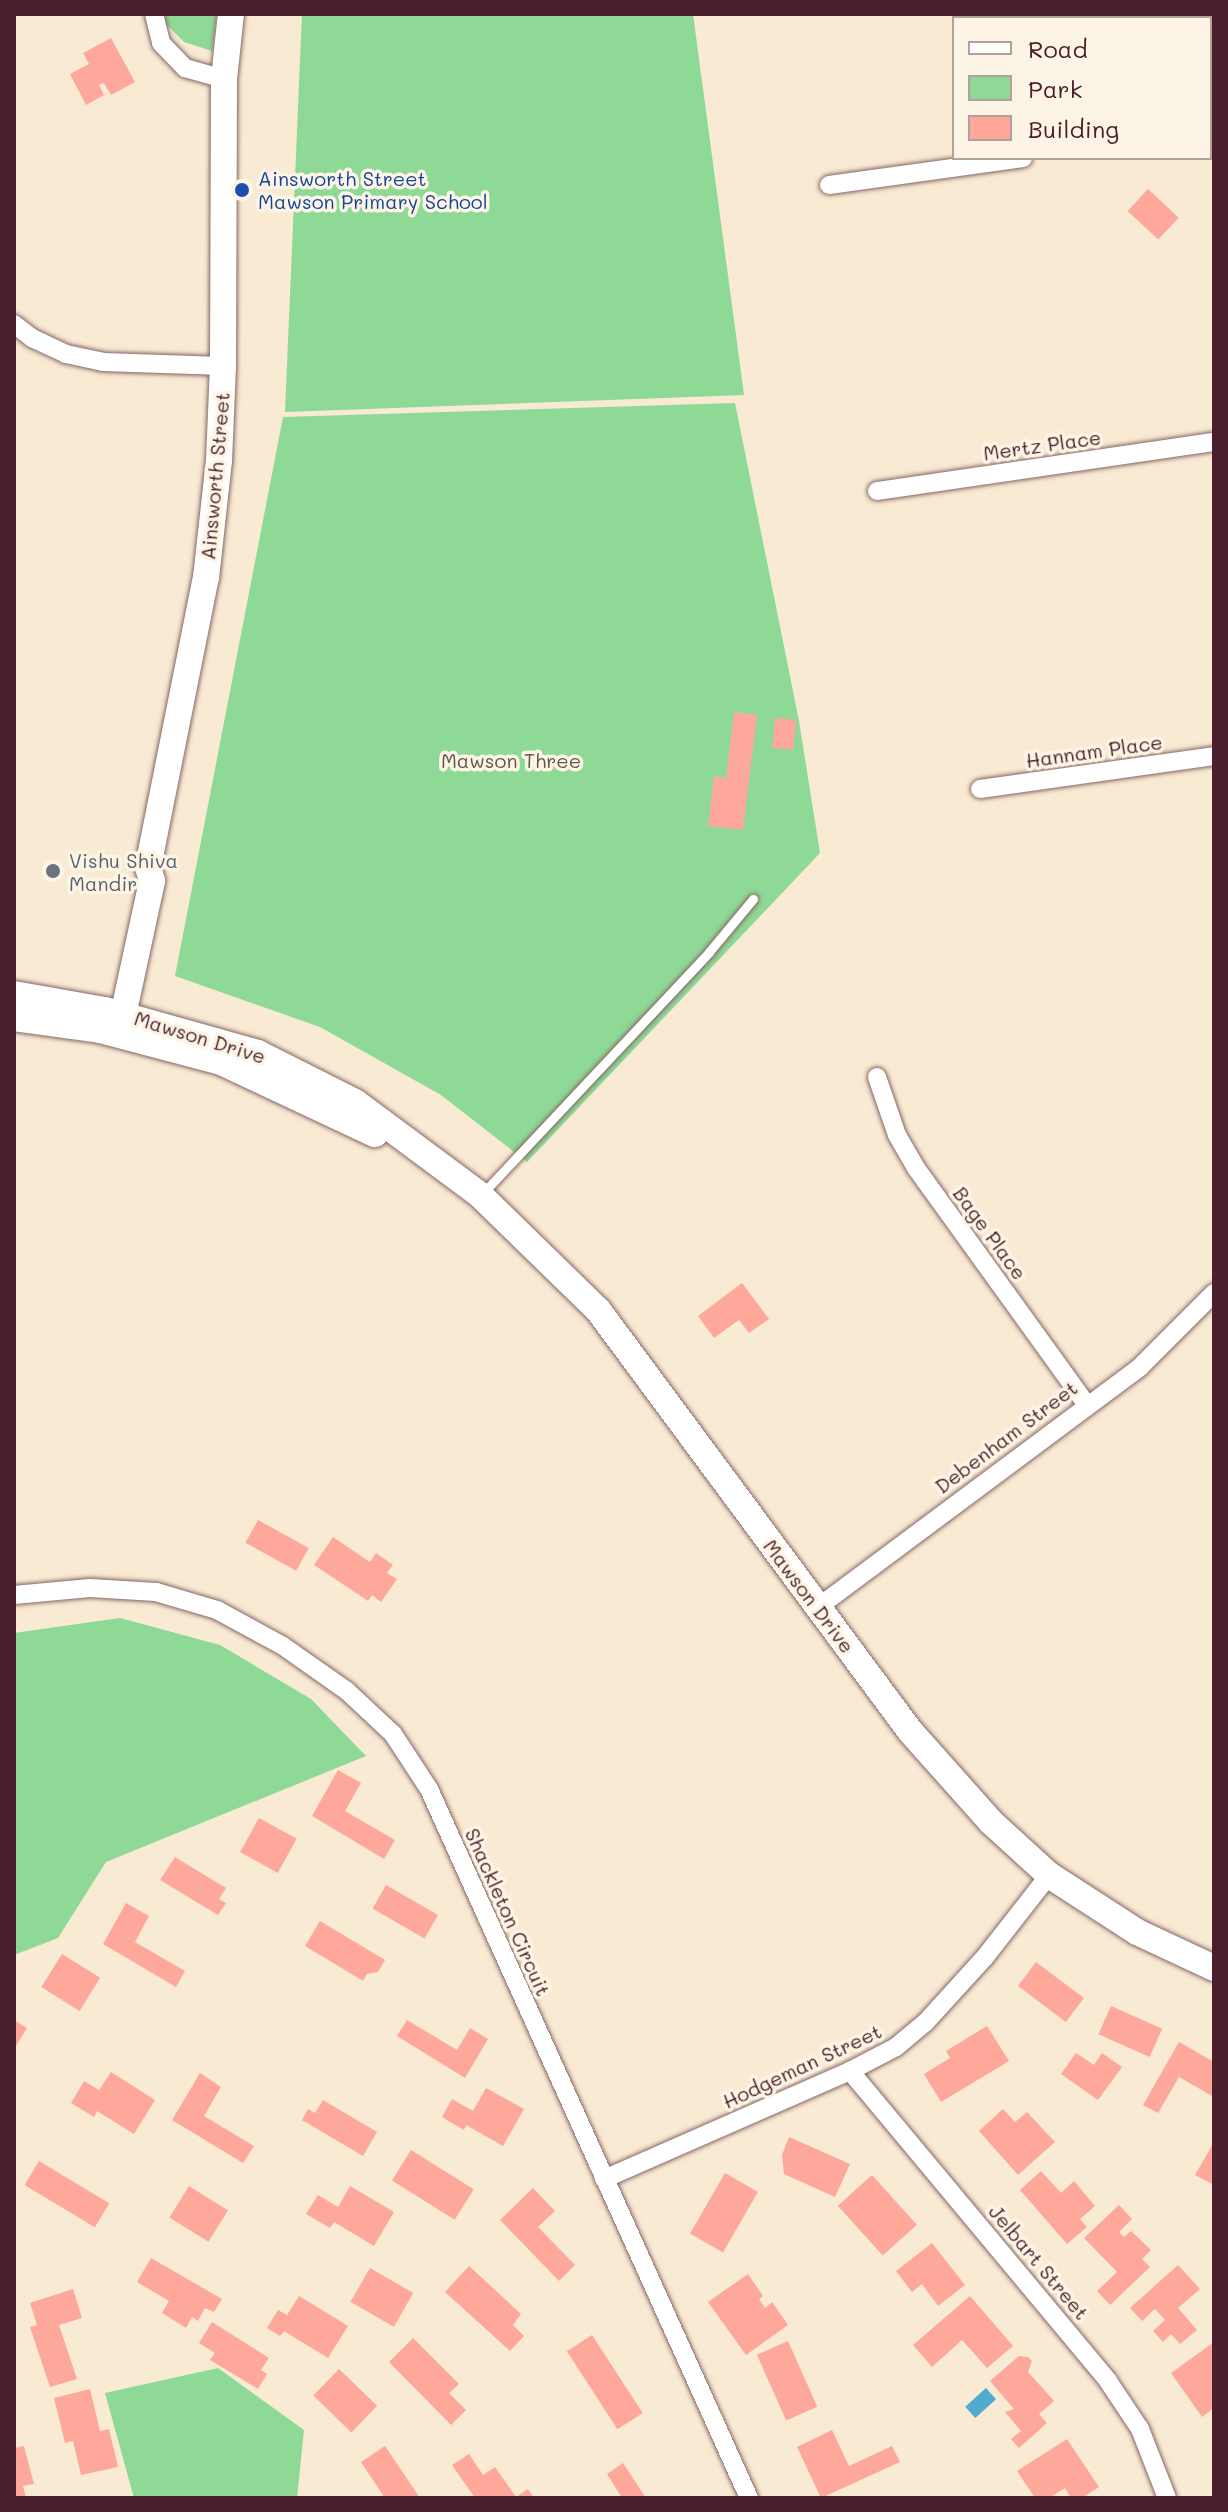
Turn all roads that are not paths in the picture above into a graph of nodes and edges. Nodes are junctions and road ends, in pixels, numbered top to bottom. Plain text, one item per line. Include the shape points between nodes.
1 (154, 14) edge
2 (231, 14) edge
3 (224, 79) junction
4 (1009, 160) edge
5 (829, 185) dead end
6 (14, 324) edge
7 (223, 366) junction
8 (1214, 442) edge
9 (877, 491) dead end
10 (1214, 756) edge
11 (980, 789) dead end
12 (753, 899) dead end
13 (14, 994) edge
14 (14, 1018) edge
15 (112, 1022) junction
16 (877, 1077) dead end
17 (480, 1195) junction
18 (1214, 1293) edge
19 (1086, 1404) junction
20 (14, 1595) edge
21 (817, 1608) junction
22 (1049, 1875) junction
23 (1214, 1968) edge
24 (850, 2071) junction
25 (604, 2179) junction
26 (749, 2498) edge
27 (1167, 2498) edge

1 - 3 street via 161,43 185,68
2 - 3 main road, Ainsworth Street
3 - 7 main road, Ainsworth Street
4 - 5 street
6 - 7 street via 66,354 103,362
7 - 15 main road, Ainsworth Street via 206,578 148,867 138,876
8 - 9 street, Mertz Place
10 - 11 street, Hannam Place
12 - 17 lane
13 - 15 main road, Mawson Drive
14 - 15 main road, Mawson Drive
15 - 17 main road, Mawson Drive via 229,1042 301,1072 355,1102
16 - 19 street, Bage Place via 897,1135 916,1168
17 - 21 main road, Mawson Drive via 598,1310
18 - 19 street, Debenham Street via 1140,1367
19 - 21 street, Debenham Street
20 - 25 street, Shackleton Circuit via 90,1588 156,1592 217,1610 283,1646 347,1691 393,1734 429,1789
21 - 22 main road, Mawson Drive via 910,1731 991,1822
22 - 23 main road, Mawson Drive via 1137,1932
22 - 24 street, Hodgeman Street via 925,2023 896,2047
24 - 25 street, Hodgeman Street
24 - 27 street, Jelbart Street via 1108,2381 1140,2429
25 - 26 street, Shackleton Circuit

